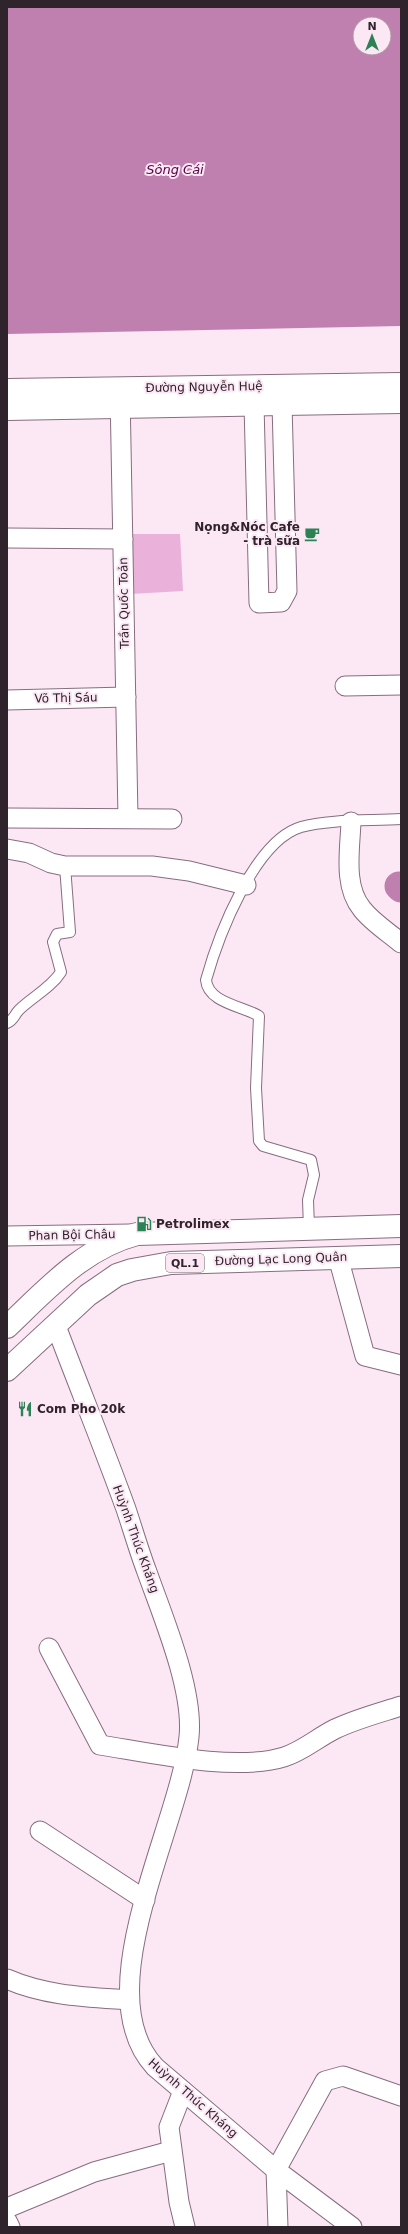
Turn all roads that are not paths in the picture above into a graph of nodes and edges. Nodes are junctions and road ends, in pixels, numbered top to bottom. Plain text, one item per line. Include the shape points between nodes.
1 (401, 384) edge
2 (7, 390) edge
3 (120, 398) junction
4 (401, 402) edge
5 (254, 404) junction
6 (282, 404) junction
7 (7, 409) edge
8 (7, 538) edge
9 (123, 539) junction
10 (401, 685) edge
11 (345, 686) dead end
12 (126, 697) junction
13 (7, 700) edge
14 (7, 818) edge
15 (128, 818) junction
16 (172, 819) dead end
17 (401, 819) edge
18 (351, 822) junction
19 (7, 849) edge
20 (65, 866) junction
21 (246, 885) junction
22 (401, 943) edge
23 (7, 1023) edge
24 (401, 1226) edge
25 (309, 1228) junction
26 (137, 1234) junction
27 (7, 1236) edge
28 (401, 1256) edge
29 (338, 1257) junction
30 (56, 1326) junction
31 (7, 1327) edge
32 (401, 1365) edge
33 (7, 1370) edge
34 (49, 1648) dead end
35 (401, 1706) edge
36 (186, 1758) junction
37 (40, 1831) dead end
38 (145, 1900) junction
39 (7, 1980) edge
40 (130, 2000) junction
41 (183, 2091) junction
42 (401, 2096) edge
43 (171, 2151) junction
44 (276, 2170) junction
45 (7, 2208) edge
46 (7, 2221) edge
47 (10, 2227) edge
48 (185, 2227) edge
49 (278, 2227) edge
50 (352, 2227) edge

1 - 3 main road, Đường Nguyễn Huệ
2 - 3 main road, Đường Nguyễn Huệ
3 - 5 main road, Đường Nguyễn Huệ
3 - 7 main road, Đường Nguyễn Huệ
3 - 9 street, Trần Quốc Toản
4 - 6 main road, Đường Nguyễn Huệ
5 - 6 main road, Đường Nguyễn Huệ
5 - 6 street via 259,603 281,602 287,591
8 - 9 street
9 - 12 street, Trần Quốc Toản
10 - 11 street
12 - 13 street, Võ Thị Sáu
12 - 15 street, Trần Quốc Toản
14 - 15 street
15 - 16 street
17 - 18 lane
18 - 21 lane via 315,825 290,832 271,846
18 - 22 street via 351,888 361,909
19 - 20 street via 29,853 51,864
20 - 21 street via 152,866 189,871
20 - 23 lane via 70,932 57,934 54,942 60,972 55,981 17,1011 13,1020
21 - 25 lane via 227,923 206,986 224,1001 259,1016 256,1088 259,1140 263,1146 311,1160 314,1175 308,1200
24 - 25 main road
25 - 26 main road
26 - 27 street, Phan Bội Châu
26 - 31 main road via 110,1243 80,1261
28 - 29 main road, Đường Lạc Long Quân / QL.1
29 - 30 main road, Đường Lạc Long Quân / QL.1 via 146,1266 118,1275 103,1284
29 - 32 street via 365,1356
30 - 33 main road, Đường Lạc Long Quân / QL.1
30 - 36 street, Huỳnh Thúc Kháng via 126,1509 179,1670 190,1721
34 - 36 street via 100,1745
35 - 36 street via 334,1730 298,1751 267,1762
36 - 38 street, Huỳnh Thúc Kháng
37 - 38 street
38 - 40 street, Huỳnh Thúc Kháng via 134,1942
39 - 40 street via 28,1988 62,1995
40 - 41 street, Huỳnh Thúc Kháng via 133,2027 145,2056
41 - 43 street via 169,2127
41 - 44 street, Huỳnh Thúc Kháng
42 - 44 street via 343,2076 325,2081
43 - 45 street via 94,2172
43 - 48 street
44 - 49 street
44 - 50 street, Huỳnh Thúc Kháng
46 - 47 street

